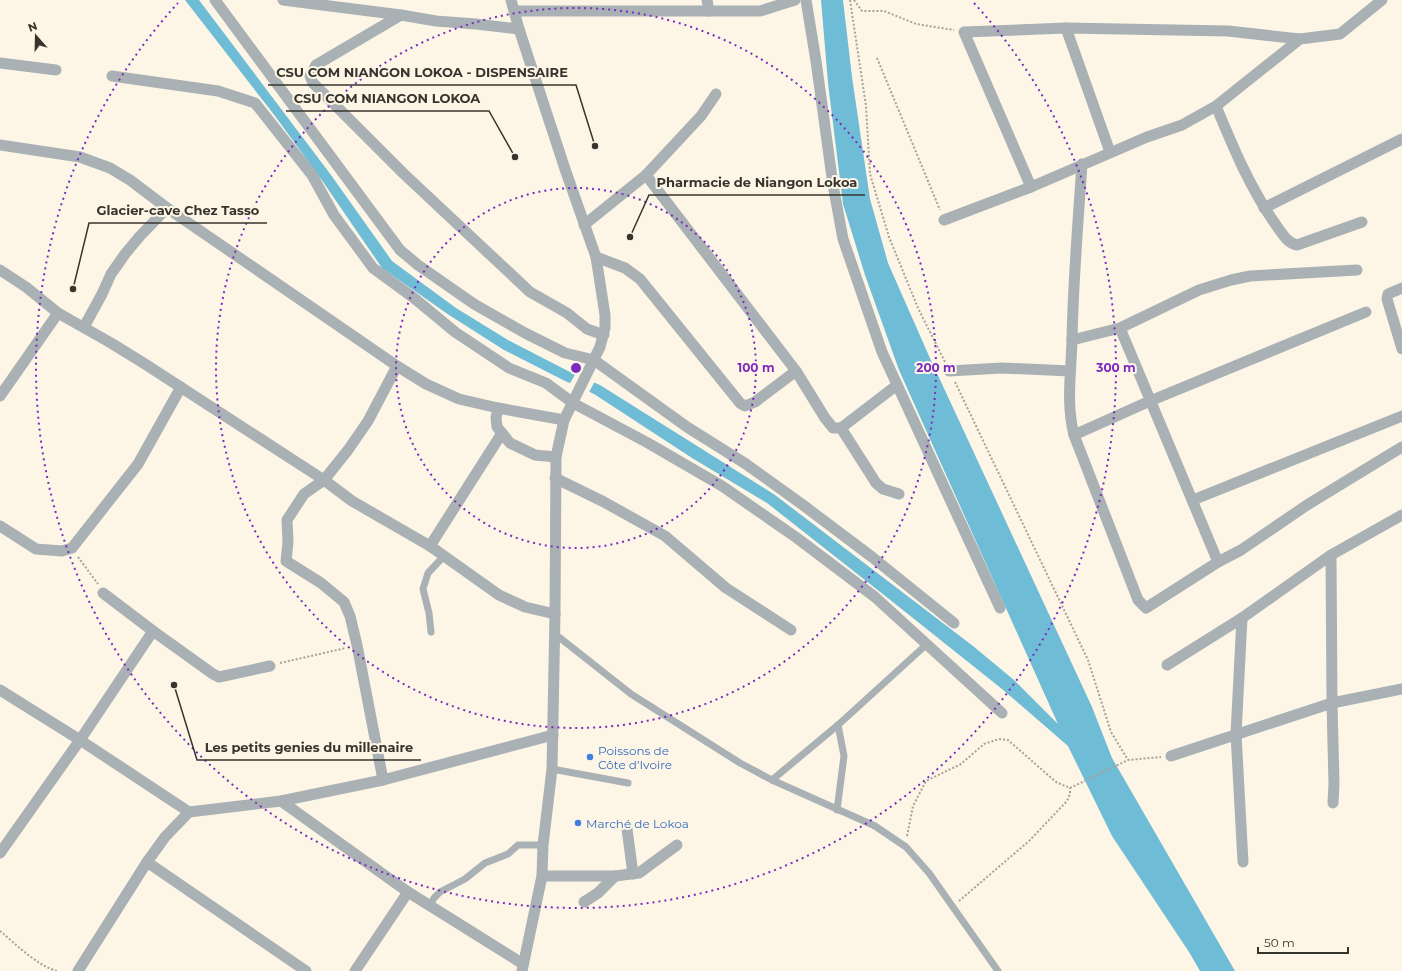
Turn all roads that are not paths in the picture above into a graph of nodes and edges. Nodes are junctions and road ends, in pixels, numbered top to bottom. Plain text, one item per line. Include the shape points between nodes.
1 (215, 0) edge
2 (283, 0) edge
3 (511, 0) edge
4 (707, 0) edge
5 (795, 0) edge
6 (806, 0) edge
7 (1382, 0) edge
8 (515, 11) junction
9 (709, 11) junction
10 (401, 15) junction
11 (1066, 28) junction
12 (519, 29) junction
13 (1300, 39) junction
14 (0, 63) edge
15 (56, 70) dead end
16 (112, 76) dead end
17 (716, 94) dead end
18 (1216, 106) junction
19 (1402, 139) edge
20 (0, 145) edge
21 (1110, 152) junction
22 (1082, 164) junction
23 (646, 175) junction
24 (1031, 187) junction
25 (167, 208) junction
26 (1264, 208) junction
27 (944, 220) road end
28 (1362, 222) dead end
29 (584, 225) junction
30 (596, 257) junction
31 (0, 270) edge
32 (1357, 270) dead end
33 (1402, 288) edge
34 (1366, 312) dead end
35 (58, 313) junction
36 (84, 327) junction
37 (1120, 328) junction
38 (604, 335) junction
39 (1072, 340) junction
40 (1402, 349) edge
41 (594, 360) junction
42 (397, 366) junction
43 (796, 371) junction
44 (949, 371) road end
45 (1070, 371) junction
46 (897, 385) junction
47 (181, 388) junction
48 (0, 396) edge
49 (575, 398) junction
50 (1150, 401) junction
51 (498, 408) junction
52 (1402, 416) edge
53 (564, 420) junction
54 (841, 428) junction
55 (502, 433) junction
56 (1074, 435) junction
57 (1402, 447) edge
58 (556, 457) junction
59 (555, 478) junction
60 (324, 480) junction
61 (899, 494) dead end
62 (1193, 500) junction
63 (1402, 516) edge
64 (0, 526) edge
65 (430, 546) junction
66 (1331, 555) junction
67 (444, 556) junction
68 (1218, 562) junction
69 (103, 593) road end
70 (1000, 608) dead end
71 (555, 614) junction
72 (1242, 618) junction
73 (954, 623) dead end
74 (791, 630) dead end
75 (153, 631) junction
76 (431, 632) dead end
77 (555, 634) junction
78 (927, 644) junction
79 (1166, 665) dead end
80 (270, 666) road end
81 (1402, 689) edge
82 (0, 690) edge
83 (1332, 703) junction
84 (1002, 713) dead end
85 (838, 725) junction
86 (1236, 734) junction
87 (553, 735) junction
88 (80, 740) junction
89 (1172, 756) road end
90 (552, 769) junction
91 (383, 780) junction
92 (772, 780) junction
93 (628, 783) dead end
94 (281, 801) junction
95 (1333, 803) dead end
96 (837, 810) junction
97 (189, 812) junction
98 (627, 829) dead end
99 (543, 845) junction
100 (677, 845) dead end
101 (0, 853) edge
102 (147, 862) junction
103 (1243, 862) dead end
104 (633, 874) junction
105 (542, 876) junction
106 (614, 876) junction
107 (408, 892) junction
108 (584, 902) dead end
109 (430, 906) junction
110 (523, 968) edge
111 (78, 971) edge
112 (306, 971) edge
113 (355, 971) edge
114 (998, 971) edge

1 - 41 street via 400,250 474,304 525,334 565,353
2 - 10 street
3 - 8 street
4 - 9 street
5 - 9 street via 760,11
6 - 46 street via 843,239 882,352
7 - 13 street via 1340,34
8 - 9 street
8 - 12 street
10 - 12 street
10 - 38 street via 316,66 310,76 312,83 404,174 530,292 567,313 587,328
11 - 13 street via 1228,31
11 - 21 street
11 - 24 street via 964,32
12 - 29 street
13 - 18 street
14 - 15 street
16 - 49 street via 218,91 255,103 312,175 334,215 373,268 455,332 509,368
17 - 23 street via 701,116
18 - 21 street via 1182,125
18 - 26 street via 1240,163
19 - 26 street
20 - 25 street via 80,157 110,168
21 - 22 street
22 - 24 street
22 - 39 street
23 - 29 street
23 - 43 street
24 - 27 street
25 - 36 street via 125,254 111,274
25 - 42 street
26 - 28 street via 1286,239 1297,245
29 - 30 street
30 - 38 street via 605,315
30 - 43 street via 625,268 640,279 745,406 755,402
31 - 35 street
32 - 37 street via 1250,276 1231,280 1199,290
33 - 40 street via 1388,294 1387,299
34 - 50 street
35 - 36 street
35 - 48 street
36 - 47 street
37 - 39 street
37 - 50 street
38 - 41 street
39 - 45 street
41 - 49 street
41 - 73 street via 687,427 746,464 803,505
42 - 51 street via 426,384 459,399
42 - 60 street via 368,421
43 - 54 street via 825,418 833,428
44 - 45 street via 1002,368
45 - 56 street via 1070,418
46 - 54 street
46 - 70 street
47 - 60 street
47 - 64 street via 138,464 72,548 62,552 36,549
49 - 53 street
49 - 78 street via 722,486 797,538 875,597
50 - 56 street
50 - 62 street
51 - 53 street
51 - 55 street via 497,427
52 - 62 street
53 - 58 street
54 - 61 street via 876,483 883,489
55 - 58 street via 510,443 535,455
55 - 65 street
56 - 68 street via 1138,600 1146,608
57 - 68 street via 1307,505 1241,550
58 - 59 street
59 - 71 street
59 - 74 street via 665,536 726,588
60 - 65 street via 352,501
60 - 91 street via 304,494 287,520 286,561 321,583 344,602 357,645
62 - 68 street
63 - 66 street
65 - 67 street
66 - 72 street
66 - 83 street
67 - 71 street via 499,595 525,607
67 - 76 lane via 428,573 423,589
69 - 75 street
71 - 77 street
72 - 79 street
72 - 86 street
75 - 80 street via 219,677
75 - 88 street
77 - 87 street
77 - 92 lane via 631,694 740,763
78 - 84 street
78 - 85 lane
81 - 83 street
82 - 88 street
83 - 86 street
83 - 95 street
85 - 92 lane
85 - 96 lane via 844,756
86 - 89 street
86 - 103 street
87 - 90 street
87 - 91 street
88 - 97 street
88 - 101 street
90 - 93 lane
90 - 99 street
91 - 94 street
92 - 96 lane
94 - 97 street
94 - 107 street
96 - 114 lane via 875,826 906,847 929,873
97 - 102 street via 165,837
98 - 104 street
99 - 105 street
99 - 109 lane via 515,846 508,854 485,863 465,879 440,892
100 - 104 street
102 - 111 street
102 - 112 street
104 - 106 street
105 - 106 street
105 - 110 street
106 - 108 street via 598,893
107 - 109 street
107 - 113 street
109 - 110 street

